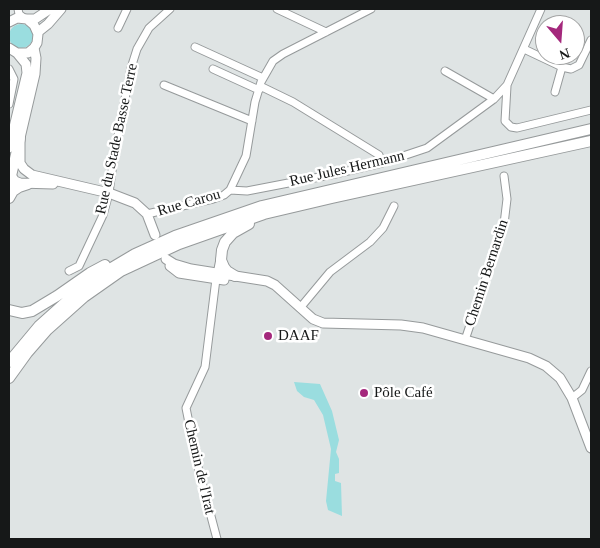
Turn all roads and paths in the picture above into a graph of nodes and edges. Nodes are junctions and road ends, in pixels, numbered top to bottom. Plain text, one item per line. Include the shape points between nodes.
1 (18, 9) edge
2 (50, 9) edge
3 (60, 9) edge
4 (127, 9) edge
5 (170, 9) edge
6 (276, 9) edge
7 (371, 9) edge
8 (541, 9) edge
9 (25, 18) junction
10 (9, 22) edge
11 (118, 28) dead end
12 (38, 32) junction
13 (326, 32) junction
14 (591, 40) edge
15 (195, 47) dead end
16 (34, 48) junction
17 (524, 49) junction
18 (11, 50) edge
19 (562, 67) junction
20 (213, 69) dead end
21 (9, 70) edge
22 (445, 71) dead end
23 (164, 85) dead end
24 (261, 85) junction
25 (507, 85) junction
26 (555, 92) dead end
27 (494, 98) junction
28 (9, 104) edge
29 (591, 110) edge
30 (252, 121) junction
31 (591, 129) edge
32 (20, 138) junction
33 (591, 141) edge
34 (9, 148) edge
35 (382, 163) junction
36 (504, 176) dead end
37 (9, 178) edge
38 (30, 179) junction
39 (386, 186) junction
40 (230, 190) junction
41 (109, 193) junction
42 (9, 198) edge
43 (394, 206) dead end
44 (147, 214) junction
45 (155, 235) dead end
46 (175, 236) junction
47 (222, 250) junction
48 (69, 271) dead end
49 (217, 276) junction
50 (236, 276) junction
51 (259, 278) junction
52 (284, 293) junction
53 (300, 308) junction
54 (9, 310) edge
55 (465, 340) junction
56 (9, 362) edge
57 (591, 371) edge
58 (9, 378) edge
59 (590, 382) edge
60 (572, 398) junction
61 (591, 448) edge
62 (217, 539) edge

1 - 9 street
2 - 9 main road via 35,19
3 - 12 main road
4 - 11 street
5 - 41 street, Rue du Stade Basse Terre via 149,28 134,58
6 - 13 street
7 - 13 street
8 - 17 street, Rue Jules Hermann
9 - 10 main road
9 - 12 main road
12 - 16 main road
13 - 24 street via 273,61
14 - 19 street via 579,65
15 - 24 street
16 - 18 main road via 24,54
16 - 32 main road via 35,74
17 - 19 street
17 - 25 street, Rue Jules Hermann
18 - 34 main road via 26,64 27,72
19 - 26 street
20 - 24 street
21 - 28 street via 14,79
22 - 27 street
23 - 30 street
24 - 30 street
24 - 35 street via 380,155
25 - 27 street, Rue Jules Hermann
25 - 29 street via 505,120 512,127
27 - 35 street, Rue Jules Hermann via 426,148
30 - 40 street via 246,156
31 - 46 highway via 262,206
32 - 37 highway
32 - 38 main road via 20,163
33 - 39 highway
35 - 40 street, Rue Jules Hermann via 247,191
36 - 55 street, Chemin Bernardin via 507,199 504,224
37 - 38 main road via 15,181
38 - 41 main road
38 - 42 highway via 13,191
39 - 47 highway via 244,226 232,233
39 - 58 highway via 264,214 201,235 141,261 100,285 70,309 47,330
40 - 44 street, Rue Carou via 213,199
41 - 44 main road via 136,203
41 - 48 street, Rue du Stade Basse Terre via 86,254 79,266
43 - 53 street via 383,228 330,272
44 - 45 main road
46 - 54 highway via 90,273 32,310 22,313
46 - 56 highway via 98,276 39,326
47 - 49 street, Chemin de l'Irat
47 - 50 highway via 224,267
49 - 49 main road via 182,267 166,259 171,268 180,272
49 - 50 main road
49 - 51 main road via 246,280
49 - 52 main road
49 - 62 street, Chemin de l'Irat via 205,367 186,408
50 - 51 main road
51 - 52 main road
52 - 53 main road
53 - 55 main road via 323,323 402,325
55 - 60 main road via 530,358 546,366 560,378
57 - 59 street
59 - 60 street
60 - 61 main road

